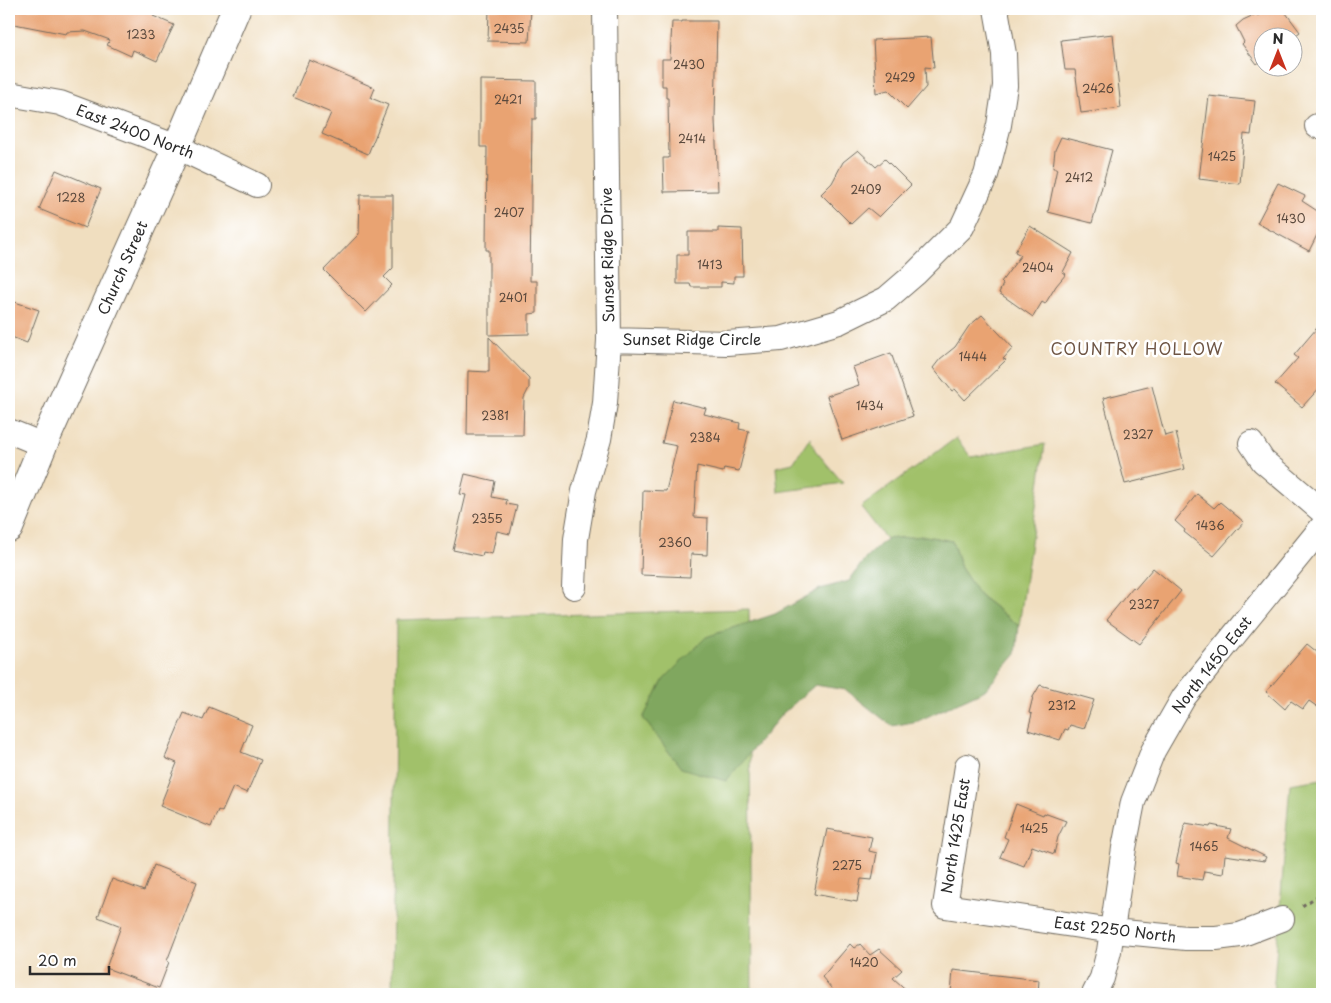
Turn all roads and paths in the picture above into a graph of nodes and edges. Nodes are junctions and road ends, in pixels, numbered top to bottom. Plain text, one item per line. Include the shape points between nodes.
1 (236, 9) edge
2 (605, 9) edge
3 (996, 9) edge
4 (9, 94) edge
5 (177, 147) junction
6 (257, 185) dead end
7 (609, 340) junction
8 (9, 431) edge
9 (1251, 443) dead end
10 (43, 445) junction
11 (1322, 511) edge
12 (1322, 527) edge
13 (9, 528) edge
14 (574, 587) dead end
15 (967, 766) dead end
16 (945, 906) joint
17 (1282, 919) dead end
18 (1113, 931) junction
19 (1094, 994) edge

1 - 5 street, Church Street
2 - 7 street, Sunset Ridge Drive
3 - 7 street, Sunset Ridge Circle via 1004,54 1005,86 986,175 962,227 901,287 886,299 839,322 781,339 727,343
4 - 5 street, East 2400 North via 60,103
5 - 6 street, East 2400 North
5 - 10 street, Church Street
7 - 14 street, Sunset Ridge Drive via 599,439 584,491 576,539
8 - 10 street
9 - 11 street via 1263,461
10 - 13 street, Church Street
12 - 18 street, North 1450 East via 1184,697 1153,751 1133,802
15 - 16 street, North 1425 East
16 - 18 street, East 2250 North
17 - 18 street, East 2250 North via 1240,935 1216,938
18 - 19 street, North 1450 East via 1102,978

